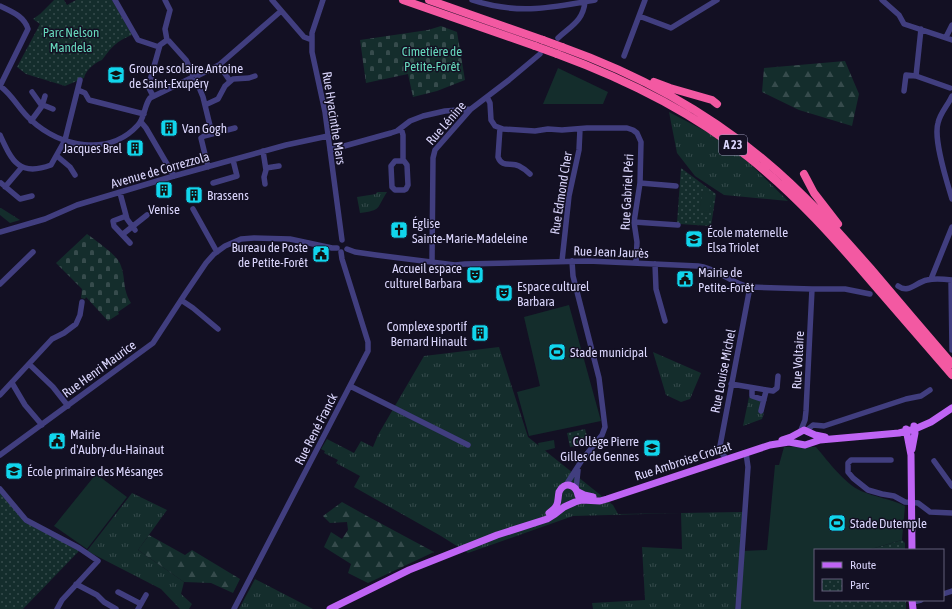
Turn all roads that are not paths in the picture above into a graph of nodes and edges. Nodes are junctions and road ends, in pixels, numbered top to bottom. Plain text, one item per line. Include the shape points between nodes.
1 (115, 0) edge
2 (165, 0) edge
3 (272, 0) edge
4 (323, 0) edge
5 (403, 0) edge
6 (429, 0) edge
7 (472, 0) edge
8 (595, 0) edge
9 (645, 0) edge
10 (717, 0) edge
11 (882, 0) edge
12 (585, 2) junction
13 (0, 6) edge
14 (281, 11) junction
15 (639, 16) junction
16 (952, 25) edge
17 (920, 30) junction
18 (558, 38) dead end
19 (949, 38) edge
20 (167, 40) junction
21 (312, 40) junction
22 (159, 47) junction
23 (540, 54) dead end
24 (624, 56) dead end
25 (219, 65) junction
26 (621, 71) junction
27 (255, 76) dead end
28 (916, 76) junction
29 (194, 77) junction
30 (80, 80) dead end
31 (230, 81) junction
32 (0, 86) edge
33 (950, 88) dead end
34 (78, 90) junction
35 (904, 91) dead end
36 (32, 92) dead end
37 (44, 96) dead end
38 (153, 96) junction
39 (952, 96) edge
40 (487, 97) junction
41 (717, 104) dead end
42 (43, 105) junction
43 (205, 105) junction
44 (53, 109) dead end
45 (471, 109) junction
46 (144, 114) junction
47 (31, 121) junction
48 (141, 122) junction
49 (235, 128) dead end
50 (401, 128) junction
51 (500, 128) junction
52 (580, 129) junction
53 (212, 134) junction
54 (328, 136) junction
55 (0, 137) edge
56 (65, 140) junction
57 (330, 150) junction
58 (263, 151) junction
59 (57, 156) junction
60 (233, 160) junction
61 (402, 161) junction
62 (280, 166) dead end
63 (22, 167) junction
64 (208, 167) junction
65 (266, 168) junction
66 (530, 174) dead end
67 (804, 174) dead end
68 (75, 175) dead end
69 (174, 176) junction
70 (213, 183) dead end
71 (640, 183) junction
72 (264, 184) dead end
73 (3, 185) edge
74 (676, 186) dead end
75 (120, 193) junction
76 (32, 196) dead end
77 (952, 199) edge
78 (193, 209) dead end
79 (147, 215) dead end
80 (126, 216) junction
81 (634, 222) junction
82 (678, 225) dead end
83 (952, 226) edge
84 (134, 228) junction
85 (0, 232) edge
86 (123, 234) junction
87 (342, 240) junction
88 (130, 243) dead end
89 (347, 249) junction
90 (339, 250) junction
91 (34, 252) dead end
92 (217, 252) junction
93 (562, 261) junction
94 (572, 261) junction
95 (432, 262) junction
96 (636, 263) junction
97 (655, 264) junction
98 (867, 265) junction
99 (931, 279) junction
100 (951, 280) edge
101 (0, 284) edge
102 (898, 286) dead end
103 (750, 287) junction
104 (812, 289) junction
105 (870, 294) dead end
106 (181, 300) junction
107 (82, 302) dead end
108 (665, 321) dead end
109 (218, 329) dead end
110 (952, 350) edge
111 (29, 364) junction
112 (952, 364) edge
113 (952, 375) edge
114 (778, 376) dead end
115 (12, 384) junction
116 (731, 384) junction
117 (350, 386) junction
118 (752, 388) junction
119 (930, 390) dead end
120 (766, 391) junction
121 (0, 396) edge
122 (764, 400) junction
123 (68, 406) junction
124 (952, 407) edge
125 (761, 411) dead end
126 (42, 425) junction
127 (910, 428) junction
128 (804, 432) junction
129 (799, 443) junction
130 (809, 443) junction
131 (468, 445) dead end
132 (746, 453) junction
133 (0, 455) edge
134 (725, 457) junction
135 (891, 460) dead end
136 (934, 461) dead end
137 (579, 465) junction
138 (566, 485) junction
139 (952, 486) edge
140 (0, 489) edge
141 (577, 490) junction
142 (559, 499) junction
143 (912, 502) junction
144 (572, 504) junction
145 (952, 513) edge
146 (535, 522) junction
147 (912, 549) edge
148 (76, 584) junction
149 (118, 592) dead end
150 (146, 595) dead end
151 (140, 607) edge
152 (57, 609) edge
153 (116, 609) edge
154 (234, 609) edge
155 (330, 609) edge
156 (738, 609) edge

1 - 22 street via 138,40
2 - 20 street via 170,10 165,29
3 - 14 street
4 - 21 street, Rue Hyacinthe Mars via 314,24
5 - 113 highway, A 23, bridge via 557,54 617,78 670,104 722,137 789,192 821,224
6 - 26 highway, A 23, bridge via 562,47
7 - 12 street via 525,10
8 - 12 street
9 - 15 street
10 - 15 street via 673,28
11 - 17 street via 899,15 904,24
12 - 18 street via 580,18
13 - 32 street via 21,17 28,29
14 - 21 street via 304,37
14 - 25 street
15 - 24 street
16 - 19 street
17 - 19 street
17 - 28 street
20 - 22 street
20 - 29 street via 185,59
21 - 54 street, Rue Hyacinthe Mars via 312,56
22 - 38 street via 149,86
23 - 40 street, Rue Lénine
25 - 29 street
25 - 31 street
26 - 41 highway via 712,100
26 - 98 highway, A 23 via 696,111 756,153 811,203
27 - 31 street
28 - 33 street
28 - 35 street via 906,76
29 - 38 street
29 - 43 street
30 - 34 street
31 - 43 street via 218,99
32 - 47 street via 10,94
34 - 46 street via 85,93 89,100
34 - 56 street
36 - 42 street
37 - 42 street
38 - 46 street via 148,100
39 - 77 street via 939,120 937,130 943,169
40 - 45 street, Rue Lénine
40 - 51 street via 491,120
42 - 44 street
42 - 47 street
43 - 53 street
45 - 50 street via 430,114 410,121
45 - 95 street, Rue Lénine via 433,154
46 - 48 street
47 - 56 street via 43,130
48 - 56 street via 126,136 108,144 89,146
48 - 69 street
49 - 53 street
50 - 57 street
50 - 61 street
51 - 52 street, Rue Gabriel Péri via 535,131
51 - 66 street via 500,161 503,164 519,166
52 - 71 street, Rue Gabriel Péri via 629,129 637,133 641,142
52 - 93 street, Rue Edmond Cher
53 - 64 street via 201,139
54 - 57 street, Rue Hyacinthe Mars
54 - 58 street, Avenue de Correzzola
55 - 63 street via 10,156
56 - 59 street
57 - 87 street, Rue Hyacinthe Mars
58 - 60 street, Avenue de Correzzola
58 - 65 street
59 - 63 street via 50,165 35,169
59 - 68 street
60 - 64 street, Avenue de Correzzola
60 - 70 street via 237,176
61 - 61 street via 407,165 408,186 404,190 395,190 392,187 391,165 395,161
62 - 65 street
63 - 73 street
64 - 69 street, Avenue de Correzzola
65 - 72 street
67 - 98 highway via 814,193 853,242
69 - 75 street, Avenue de Correzzola
71 - 74 street
71 - 81 street, Rue Gabriel Péri
73 - 76 street via 20,200
75 - 80 street
75 - 85 street, Avenue de Correzzola
78 - 92 street
79 - 84 street
80 - 84 street
80 - 86 street via 113,221 114,226
81 - 82 street
81 - 96 street, Rue Gabriel Péri via 637,242
83 - 99 street
84 - 86 street
86 - 88 street
87 - 89 street via 347,243
87 - 90 street via 338,243
89 - 90 street
89 - 95 street, Rue Jean Jaurès via 366,254
90 - 92 street, Rue Henri Maurice via 286,238 251,238 238,240
90 - 117 street, Rue René Franck via 369,346 368,353
91 - 101 street
92 - 106 street, Rue Henri Maurice via 208,260
93 - 94 street, Rue Jean Jaurès
93 - 95 street, Rue Jean Jaurès via 455,265
94 - 96 street, Rue Jean Jaurès
94 - 137 street via 573,276 600,382 605,425 602,435
96 - 97 street, Rue Jean Jaurès
97 - 103 street, Rue Jean Jaurès via 704,266
97 - 108 street via 656,288
98 - 112 highway, A 23
99 - 100 street
99 - 102 street via 909,288
100 - 110 street
103 - 104 street, Rue Jean Jaurès
103 - 116 street, Rue Louise Michel
104 - 105 street, Rue Jean Jaurès via 845,289
104 - 128 street, Rue Voltaire
106 - 109 street
106 - 123 street, Rue Henri Maurice via 153,343
107 - 111 street via 76,324 52,339
111 - 115 street
111 - 123 street
114 - 120 street via 776,390
115 - 121 street
115 - 126 street
116 - 118 street
116 - 134 street, Rue Louise Michel via 720,446 720,451
117 - 131 street
117 - 154 street, Rue René Franck
118 - 120 street
118 - 122 street via 752,396
119 - 128 street via 921,396 824,426 813,425
120 - 122 street
122 - 125 street
123 - 126 street, Rue Henri Maurice
124 - 127 main road
126 - 133 street, Rue Henri Maurice
127 - 128 main road via 825,437
127 - 130 main road, Rue Ambroise Croizat via 888,435
127 - 143 main road
128 - 129 main road via 796,438
128 - 130 main road via 812,438
128 - 134 main road, Rue Ambroise Croizat
129 - 130 main road, Rue Ambroise Croizat
129 - 132 main road, Rue Ambroise Croizat via 781,443
132 - 144 main road, Rue Ambroise Croizat via 608,499 582,500
132 - 156 street via 748,467
134 - 141 main road, Rue Ambroise Croizat via 606,496 589,497
135 - 143 street via 850,460 848,470 854,479 866,488 905,502
136 - 139 street
137 - 138 street
137 - 141 street
138 - 141 main road
138 - 142 main road via 559,490
140 - 148 street via 26,520 98,561
141 - 144 main road via 578,496
142 - 144 main road via 563,504
142 - 146 main road via 554,510
143 - 145 street via 918,503 930,512
143 - 147 main road
144 - 146 main road via 552,516
146 - 155 main road via 424,564
148 - 152 street
148 - 153 street
149 - 151 street
150 - 151 street

